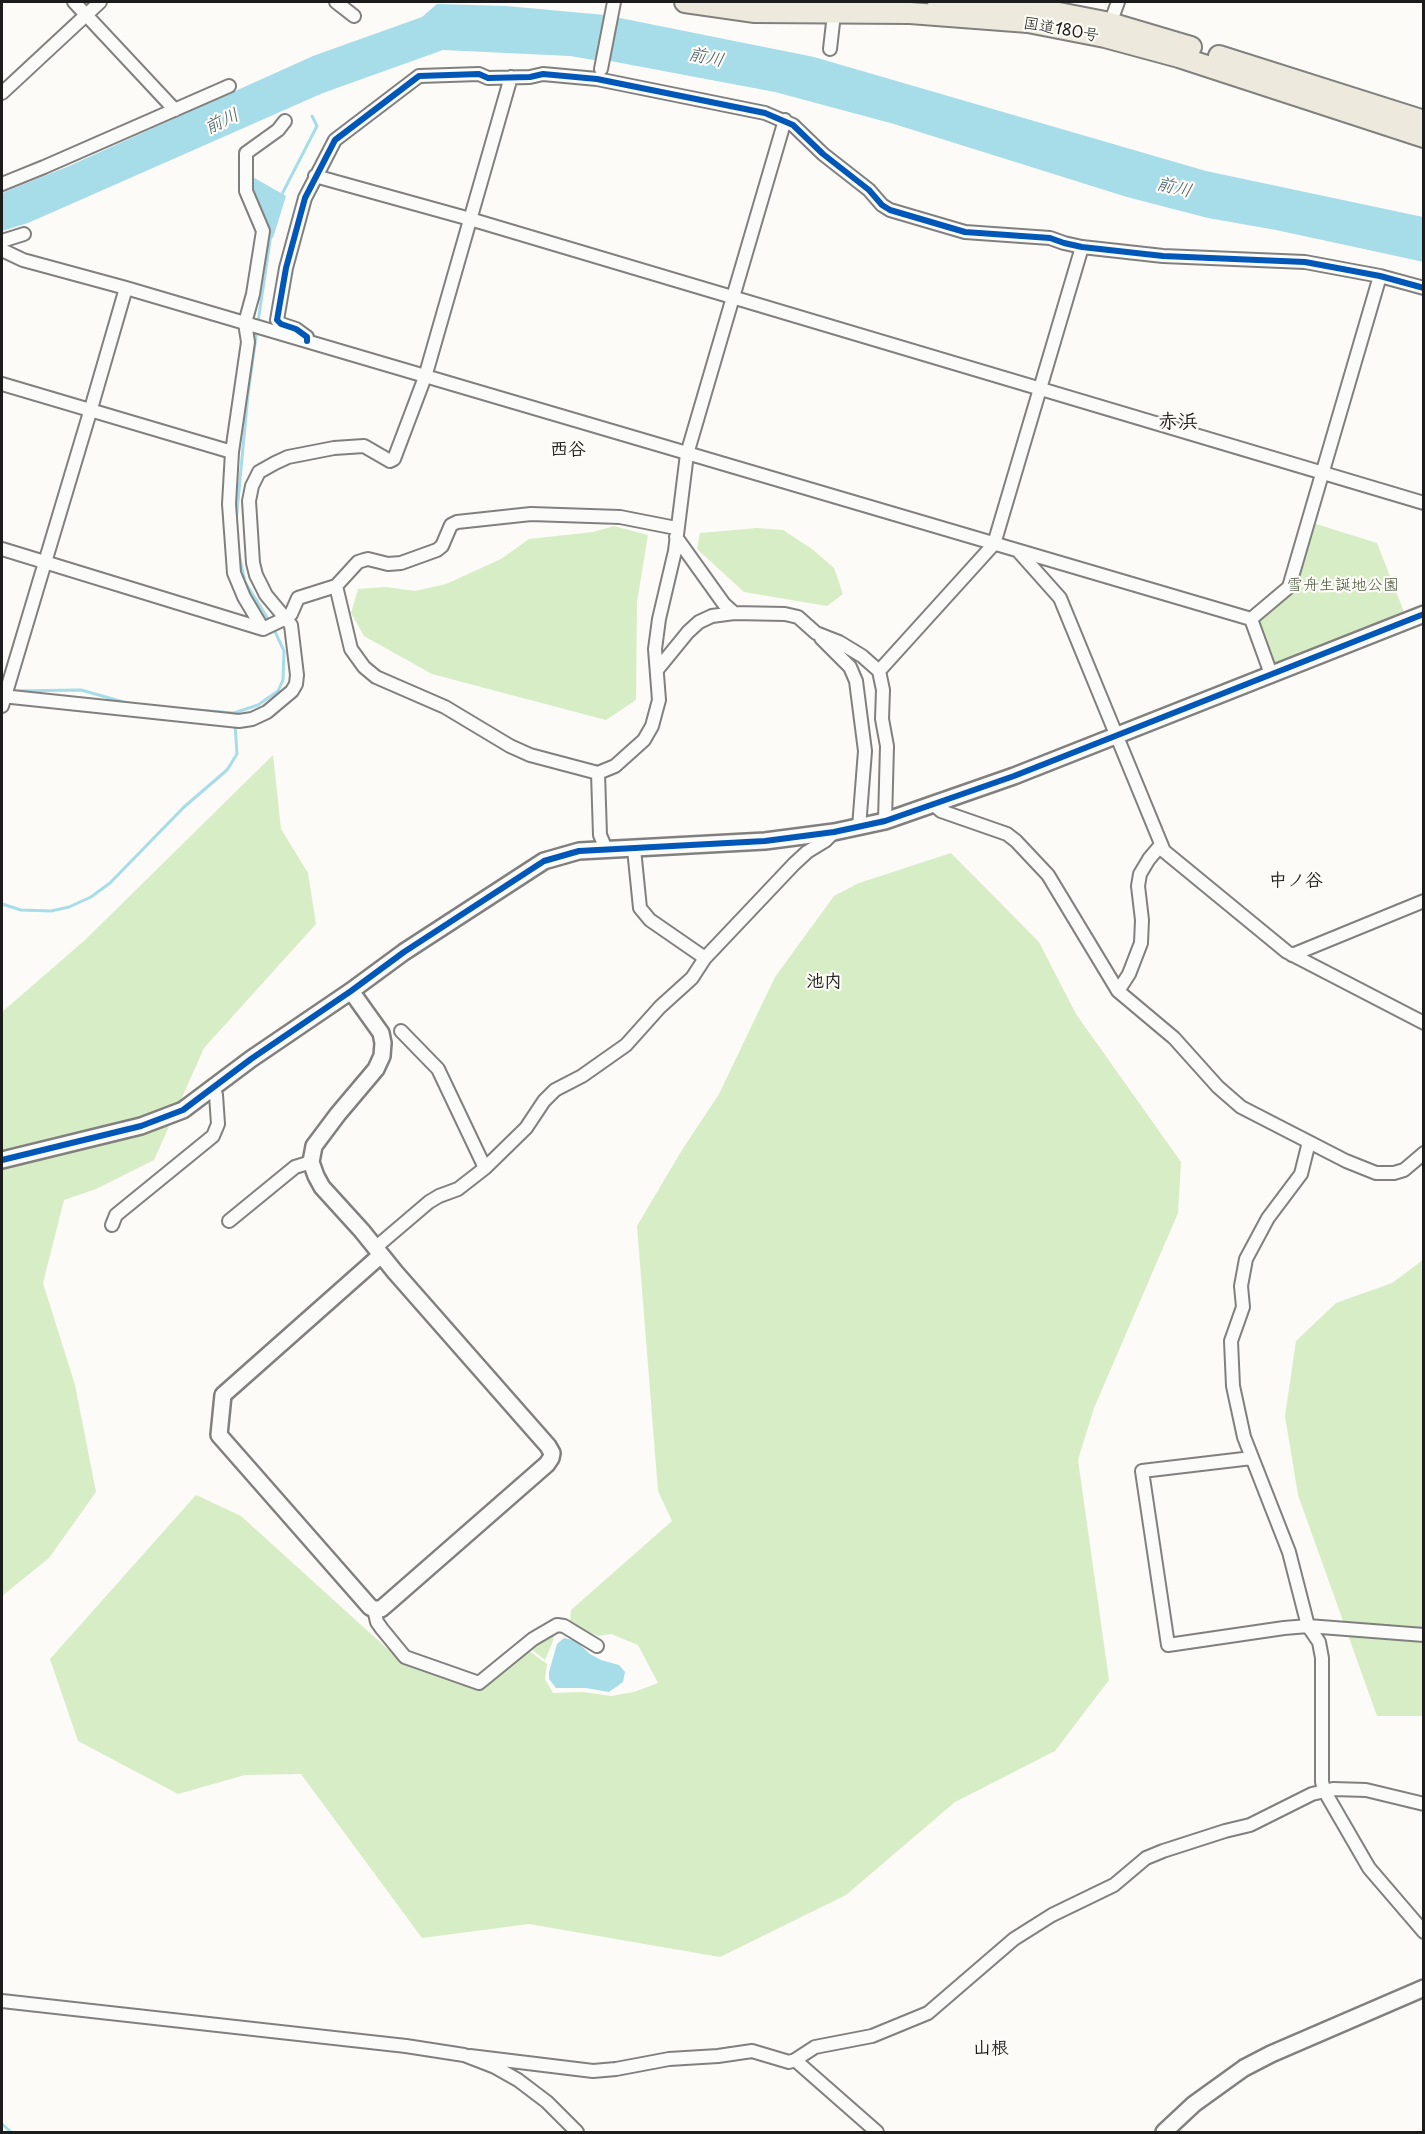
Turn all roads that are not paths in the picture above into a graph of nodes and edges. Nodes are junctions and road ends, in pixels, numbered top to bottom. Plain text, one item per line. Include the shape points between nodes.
1 (74, 2) edge
2 (99, 2) edge
3 (336, 2) edge
4 (686, 2) edge
5 (938, 2) edge
6 (1118, 2) edge
7 (613, 7) edge
8 (837, 8) edge
9 (86, 14) junction
10 (354, 15) dead end
11 (1108, 30) junction
12 (830, 49) dead end
13 (601, 68) dead end
14 (511, 77) junction
15 (230, 86) dead end
16 (2, 93) edge
17 (175, 110) junction
18 (785, 120) junction
19 (285, 121) dead end
20 (1424, 121) edge
21 (1424, 136) edge
22 (315, 176) junction
23 (2, 184) edge
24 (470, 219) junction
25 (24, 234) dead end
26 (2, 241) edge
27 (1083, 247) junction
28 (2, 250) edge
29 (1380, 276) junction
30 (126, 288) junction
31 (1424, 288) edge
32 (732, 298) junction
33 (253, 326) junction
34 (307, 341) junction
35 (425, 377) junction
36 (2, 384) edge
37 (1041, 388) junction
38 (90, 412) junction
39 (232, 452) junction
40 (687, 454) junction
41 (1323, 472) junction
42 (1424, 503) edge
43 (676, 532) junction
44 (994, 544) junction
45 (2, 549) edge
46 (1019, 551) junction
47 (45, 562) junction
48 (336, 586) junction
49 (734, 613) junction
50 (1424, 614) edge
51 (1251, 619) junction
52 (273, 624) junction
53 (816, 633) junction
54 (657, 670) junction
55 (879, 671) junction
56 (1271, 675) junction
57 (4, 696) edge
58 (1117, 735) junction
59 (598, 773) junction
60 (934, 805) junction
61 (885, 821) junction
62 (859, 827) junction
63 (834, 832) junction
64 (1160, 846) junction
65 (606, 849) junction
66 (634, 849) junction
67 (1424, 902) edge
68 (1292, 955) junction
69 (705, 958) junction
70 (351, 991) junction
71 (1118, 991) junction
72 (1424, 1023) edge
73 (401, 1030) dead end
74 (213, 1087) junction
75 (1309, 1142) junction
76 (1424, 1152) edge
77 (2, 1161) edge
78 (311, 1162) junction
79 (485, 1168) junction
80 (229, 1221) dead end
81 (112, 1225) dead end
82 (378, 1252) junction
83 (1252, 1458) junction
84 (374, 1609) junction
85 (1308, 1626) junction
86 (1424, 1635) edge
87 (597, 1646) dead end
88 (1324, 1791) junction
89 (1424, 1804) edge
90 (1424, 1932) edge
91 (1424, 1988) edge
92 (2, 2001) edge
93 (470, 2056) junction
94 (795, 2060) junction
95 (577, 2133) edge
96 (877, 2133) edge
97 (1164, 2133) edge

1 - 9 street
2 - 9 street
3 - 10 street
4 - 8 highway, 国道180号 via 755,12
5 - 11 highway, 国道180号 via 1033,8
6 - 11 street
7 - 13 street
8 - 11 highway, 国道180号
8 - 12 street
9 - 16 street
9 - 17 street
11 - 20 highway, 国道180号 via 1186,45
11 - 21 highway, 国道180号 via 1179,57
14 - 18 street via 543,74 597,79 713,101
14 - 22 street via 488,78 479,74 415,78 339,136
14 - 24 street
15 - 17 street
17 - 23 street
18 - 27 street via 890,210 965,232 1050,238
18 - 32 street
19 - 33 street via 246,153 246,191 263,231 253,294
22 - 24 street
22 - 34 street via 286,268 277,320 296,329
24 - 32 street
24 - 35 street
25 - 26 street
27 - 29 street via 1163,256 1305,262
27 - 37 street
28 - 30 street via 23,260
29 - 31 street
29 - 41 street
30 - 33 street
30 - 38 street
32 - 37 street
32 - 40 street
33 - 34 street
33 - 39 street
34 - 35 street
35 - 40 street
35 - 52 street via 394,459 390,461 364,446 353,446 288,458 260,472 249,501 253,563
36 - 38 street
37 - 41 street
37 - 44 street
38 - 39 street
38 - 47 street
39 - 52 street via 229,504 234,573 244,597
40 - 43 street
40 - 44 street
41 - 42 street
41 - 51 street via 1289,587
43 - 48 street via 620,517 531,514 456,522 436,550 401,563 368,559 358,562
43 - 49 street
43 - 54 street via 659,619
44 - 46 street
44 - 55 street
45 - 47 street
46 - 51 street
46 - 58 street via 1060,598
47 - 52 street
47 - 57 street
48 - 52 street via 298,598 291,614
48 - 59 street via 351,649 376,677 445,707 530,755
49 - 53 street via 798,617
49 - 54 street via 699,622
50 - 56 street
51 - 56 street
52 - 57 street via 291,625 296,684 267,712 252,719 235,721
53 - 55 street via 862,656
53 - 62 street via 850,668 856,681 865,752
54 - 59 street via 659,700 644,740 615,766
55 - 61 street via 887,746
56 - 58 street
58 - 60 street
58 - 64 street
59 - 65 street via 600,835
60 - 61 street
60 - 71 street via 1016,841 1048,875
61 - 62 street
62 - 63 street
63 - 66 street via 765,841
63 - 69 street via 794,864
64 - 68 street
64 - 71 street via 1140,874 1141,943
65 - 66 street
65 - 70 street via 579,851 544,861
66 - 69 street via 640,908 650,920
67 - 68 street
68 - 72 street
69 - 79 street via 692,978 626,1045 555,1090 526,1128
70 - 74 street
70 - 78 street via 381,1034 382,1056 376,1069 321,1134
71 - 75 street via 1173,1038 1241,1107
73 - 79 street via 438,1069
74 - 77 street via 169,1117
74 - 81 street via 218,1124 213,1136 116,1215
75 - 76 street via 1346,1161 1385,1174 1404,1170
75 - 83 street via 1301,1174 1260,1230 1242,1277 1243,1306 1230,1353 1239,1416
78 - 80 street via 295,1167
78 - 82 street via 322,1186
79 - 82 street via 458,1189 429,1202
82 - 84 street via 223,1395 219,1435
82 - 84 street via 552,1453 547,1464 384,1607
83 - 85 street via 1289,1552
83 - 85 street via 1142,1472 1168,1645
84 - 87 street via 377,1622 405,1657 479,1683 533,1639 557,1625
85 - 86 street
85 - 88 street via 1319,1642 1322,1658
88 - 89 street via 1366,1791
88 - 90 street via 1368,1868
88 - 94 street via 1250,1826 1146,1858 1114,1885 1052,1915 1014,1939 928,2013 872,2036 815,2046
91 - 97 street via 1244,2068 1194,2104
92 - 93 street
93 - 94 street via 593,2071 752,2051 777,2060
93 - 95 street via 533,2091
94 - 96 street

